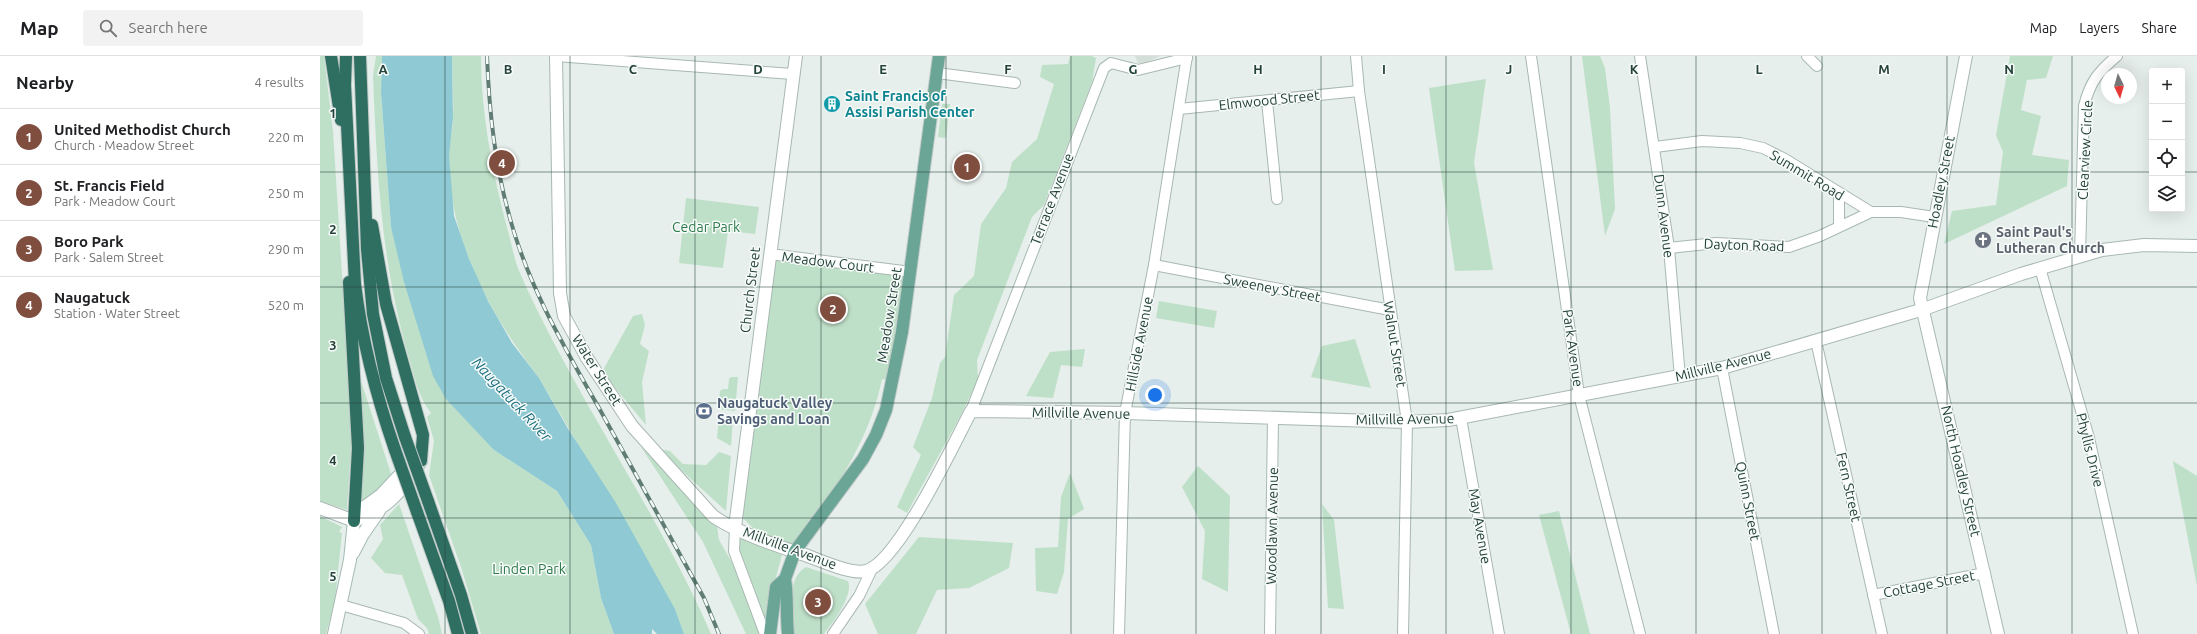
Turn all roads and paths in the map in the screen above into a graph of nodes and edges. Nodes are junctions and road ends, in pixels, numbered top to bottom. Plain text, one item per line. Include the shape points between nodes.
1 (331, 56) edge
2 (346, 56) edge
3 (360, 56) edge
4 (368, 56) edge
5 (556, 56) edge
6 (796, 56) edge
7 (939, 56) edge
8 (1356, 56) edge
9 (1531, 56) edge
10 (1640, 56) edge
11 (1807, 56) edge
12 (1966, 56) edge
13 (2117, 56) edge
14 (1187, 57) edge
15 (1816, 66) dead end
16 (937, 73) junction
17 (793, 74) junction
18 (1015, 83) dead end
19 (1359, 91) junction
20 (1266, 101) junction
21 (1179, 109) junction
22 (361, 119) junction
23 (1655, 146) junction
24 (349, 168) junction
25 (364, 184) junction
26 (1839, 194) junction
27 (1277, 199) dead end
28 (1871, 212) junction
29 (352, 217) junction
30 (1934, 217) junction
31 (1839, 226) junction
32 (2197, 246) edge
33 (1669, 248) junction
34 (770, 254) junction
35 (2080, 255) junction
36 (1154, 265) junction
37 (2040, 268) junction
38 (911, 272) junction
39 (1924, 309) junction
40 (1390, 310) junction
41 (1816, 341) junction
42 (1722, 368) junction
43 (1680, 377) junction
44 (1579, 395) junction
45 (971, 411) junction
46 (1125, 413) junction
47 (1273, 418) junction
48 (1461, 418) junction
49 (1407, 422) junction
50 (421, 461) junction
51 (320, 508) edge
52 (382, 509) junction
53 (354, 521) junction
54 (735, 527) junction
55 (795, 551) junction
56 (350, 560) junction
57 (872, 569) junction
58 (1984, 573) junction
59 (784, 579) junction
60 (1873, 595) junction
61 (341, 605) junction
62 (334, 634) edge
63 (419, 634) edge
64 (458, 634) edge
65 (472, 634) edge
66 (765, 634) edge
67 (770, 634) edge
68 (788, 634) edge
69 (833, 634) edge
70 (1119, 634) edge
71 (1270, 634) edge
72 (1403, 634) edge
73 (1499, 634) edge
74 (1640, 634) edge
75 (1774, 634) edge
76 (1882, 634) edge
77 (1998, 634) edge
78 (2133, 634) edge

1 - 24 highway
2 - 24 highway
3 - 22 highway
4 - 22 highway
5 - 17 street
5 - 54 street, Water Street via 560,293 564,316 586,358 632,426 713,516
6 - 17 street, Church Street
7 - 16 main road, Meadow Street
8 - 19 street, Walnut Street
9 - 44 street, Park Avenue
10 - 23 street, Dunn Avenue
11 - 15 street
12 - 30 street, Hoadley Street
13 - 35 street, Clearview Circle via 2101,68 2089,88 2084,106
14 - 21 street, Hillside Avenue
14 - 45 street, Terrace Avenue via 1138,70 1111,63 1104,68
16 - 18 street
16 - 38 main road, Meadow Street
17 - 34 street, Church Street
19 - 20 street, Elmwood Street
19 - 40 street, Walnut Street
20 - 21 street, Elmwood Street
20 - 27 street
21 - 36 street, Hillside Avenue
22 - 25 highway
23 - 26 street, Summit Road via 1702,140 1763,148 1807,172
23 - 33 street, Dunn Avenue
24 - 29 highway
25 - 50 highway via 386,304 423,435
25 - 65 highway, bridge via 373,314 386,378 451,564
26 - 28 street, Summit Road
26 - 31 street
28 - 30 street, Summit Road via 1902,212
28 - 31 street, Dayton Road
29 - 53 highway via 349,299 358,448
29 - 64 highway, bridge via 355,284 365,349 382,413 449,601
30 - 39 street, Hoadley Street via 1920,298
31 - 33 street, Dayton Road via 1789,247 1716,243
32 - 35 street, Millville Avenue via 2122,247
33 - 43 street, Dunn Avenue
34 - 38 street, Meadow Court
34 - 54 street, Church Street
35 - 37 street, Millville Avenue
36 - 40 street, Sweeney Street
36 - 46 street, Hillside Avenue
37 - 39 street, Millville Avenue
37 - 78 street, Phyllis Drive via 2089,438
38 - 55 main road, Meadow Street via 894,378 882,422 860,463
39 - 41 street, Millville Avenue
39 - 58 street, North Hoadley Street
40 - 49 street, Walnut Street
41 - 42 street, Millville Avenue
41 - 60 street, Fern Street
42 - 43 street, Millville Avenue
42 - 75 street, Quinn Street
43 - 44 street, Millville Avenue
44 - 48 street, Millville Avenue
44 - 74 street, Park Avenue
45 - 46 street, Millville Avenue
45 - 57 street via 915,514 889,554
46 - 47 street, Millville Avenue
46 - 70 street, Hillside Avenue
47 - 49 street, Millville Avenue
47 - 71 street, Woodlawn Avenue
48 - 49 street, Millville Avenue
48 - 73 street, May Avenue
49 - 72 street, Walnut Street
50 - 52 street
50 - 53 street via 409,465 381,495 359,511
51 - 53 street
52 - 53 street
52 - 56 street via 363,534
53 - 56 street
54 - 55 street, Millville Avenue
54 - 66 street via 734,551
55 - 57 street, Millville Avenue via 855,571
55 - 59 main road
56 - 61 street
57 - 69 street via 859,596
58 - 60 street, Cottage Street
58 - 77 street, North Hoadley Street
59 - 67 main road via 776,586
59 - 68 main road via 787,590
60 - 76 street, Fern Street
61 - 62 street
61 - 63 street via 404,623

